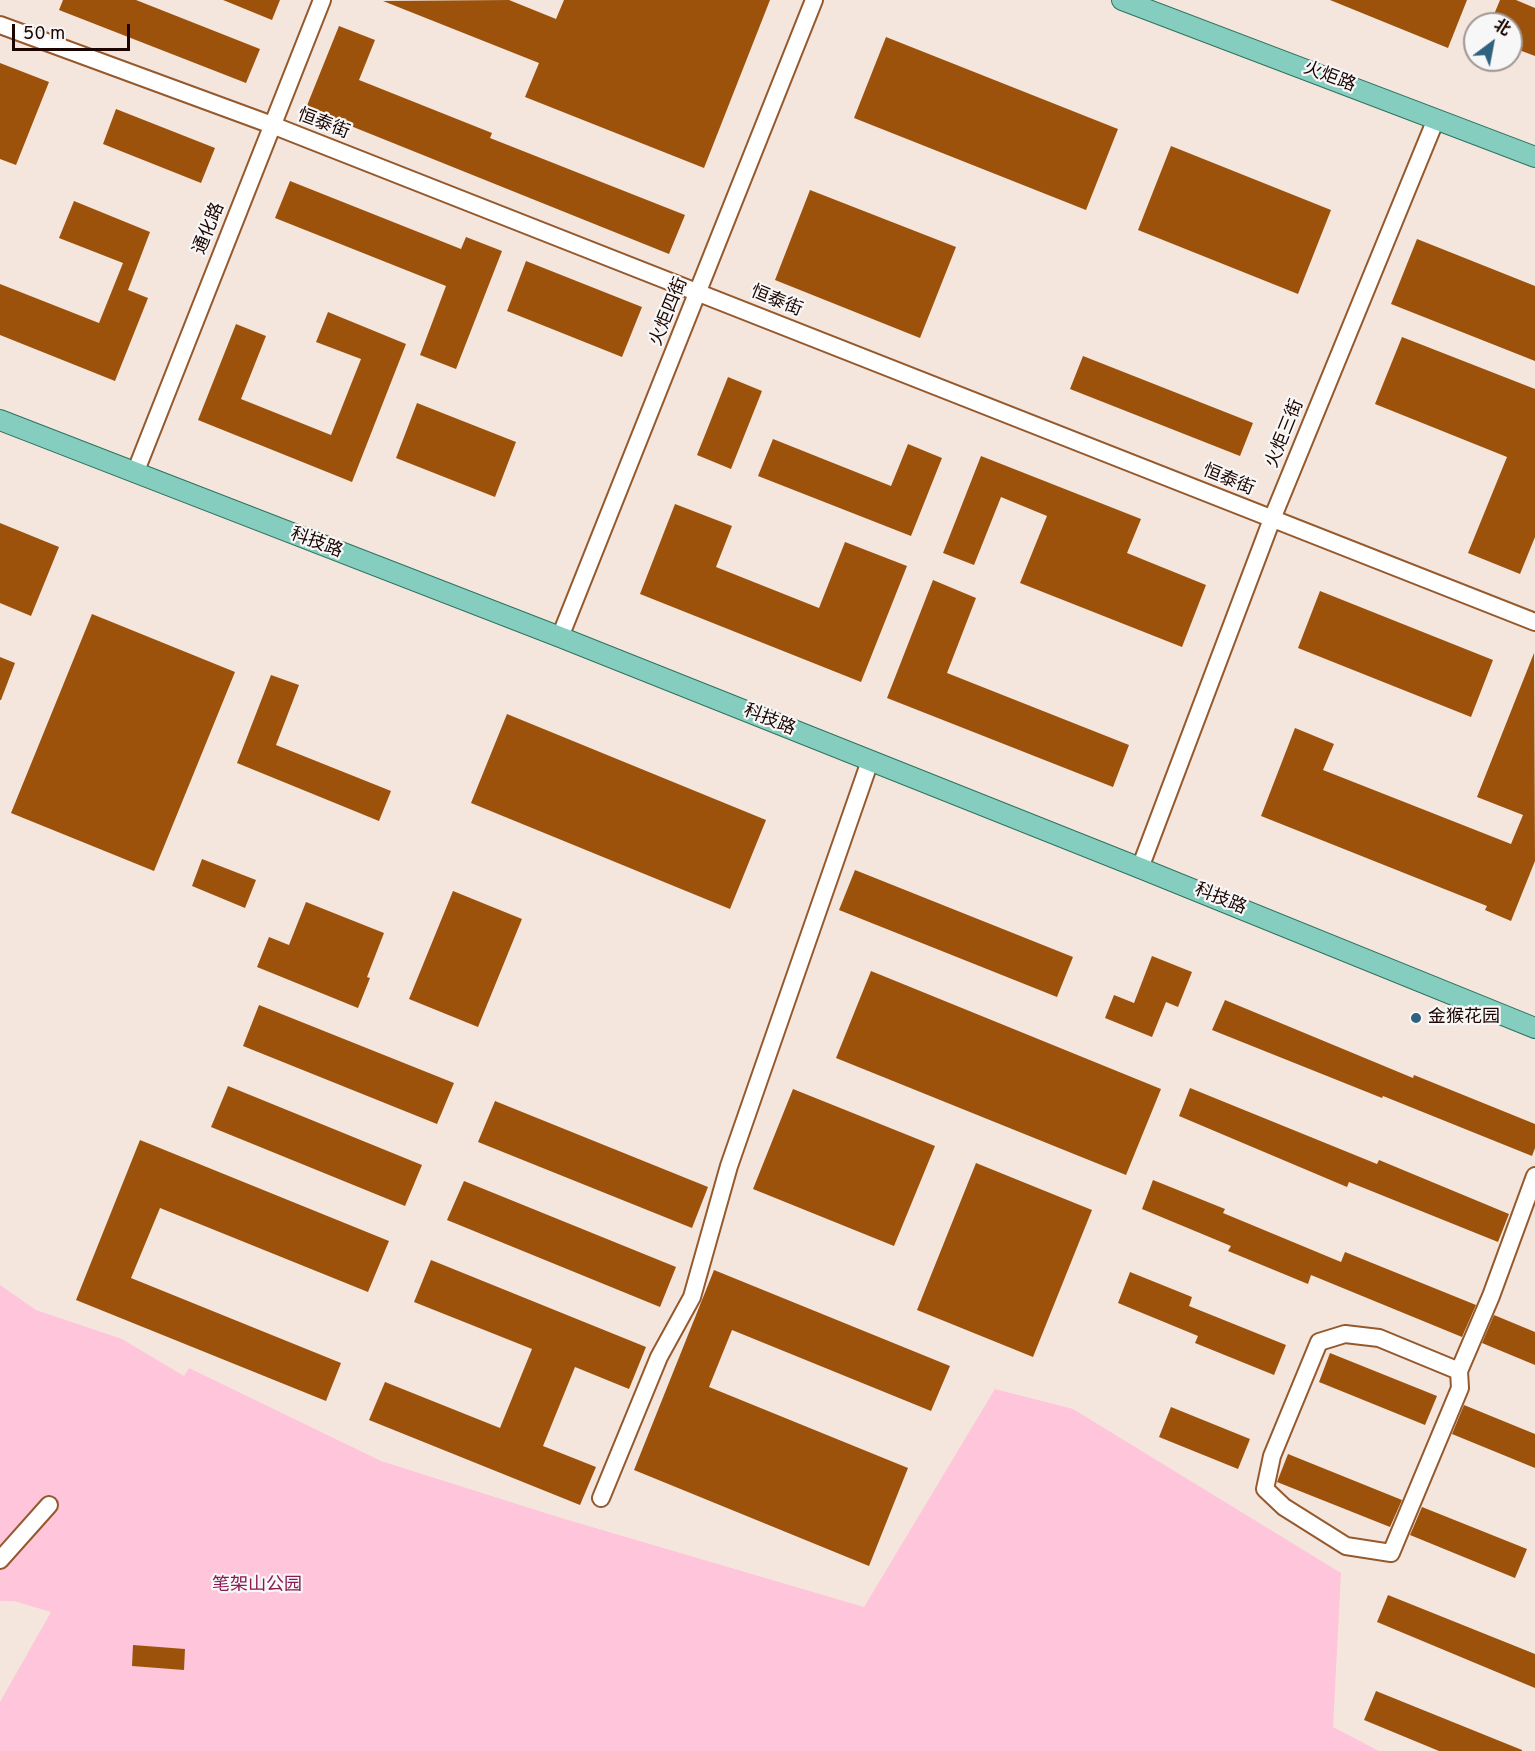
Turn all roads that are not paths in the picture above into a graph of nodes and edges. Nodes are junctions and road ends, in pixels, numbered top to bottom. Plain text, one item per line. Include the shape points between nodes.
1 (322, 0) edge
2 (814, 0) edge
3 (1122, 0) edge
4 (0, 25) edge
5 (1436, 119) junction
6 (272, 125) junction
7 (1535, 158) edge
8 (699, 292) junction
9 (0, 420) edge
10 (135, 473) junction
11 (1272, 519) junction
12 (1535, 622) edge
13 (560, 638) junction
14 (870, 761) junction
15 (1140, 868) junction
16 (1535, 1028) edge
17 (1535, 1176) edge
18 (1459, 1371) junction
19 (601, 1498) dead end
20 (49, 1504) dead end
21 (0, 1560) edge

1 - 6 street, 通化路
2 - 8 street, 火炬四街
3 - 5 main road, 火炬路
4 - 6 street, 恒泰街
5 - 7 main road, 火炬路
5 - 11 street, 火炬三街
6 - 8 street, 恒泰街
6 - 10 street, 通化路
8 - 11 street, 恒泰街
8 - 13 street, 火炬四街
9 - 10 main road, 科技路
10 - 13 main road, 科技路
11 - 12 street, 恒泰街
11 - 15 street, 火炬三街
13 - 14 main road, 科技路
14 - 15 main road, 科技路
14 - 19 street via 729,1166 692,1297 659,1357
15 - 16 main road, 科技路
17 - 18 street
18 - 18 street via 1461,1388 1391,1553 1346,1546 1284,1507 1265,1489 1272,1456 1319,1342 1345,1334 1379,1338
20 - 21 street

